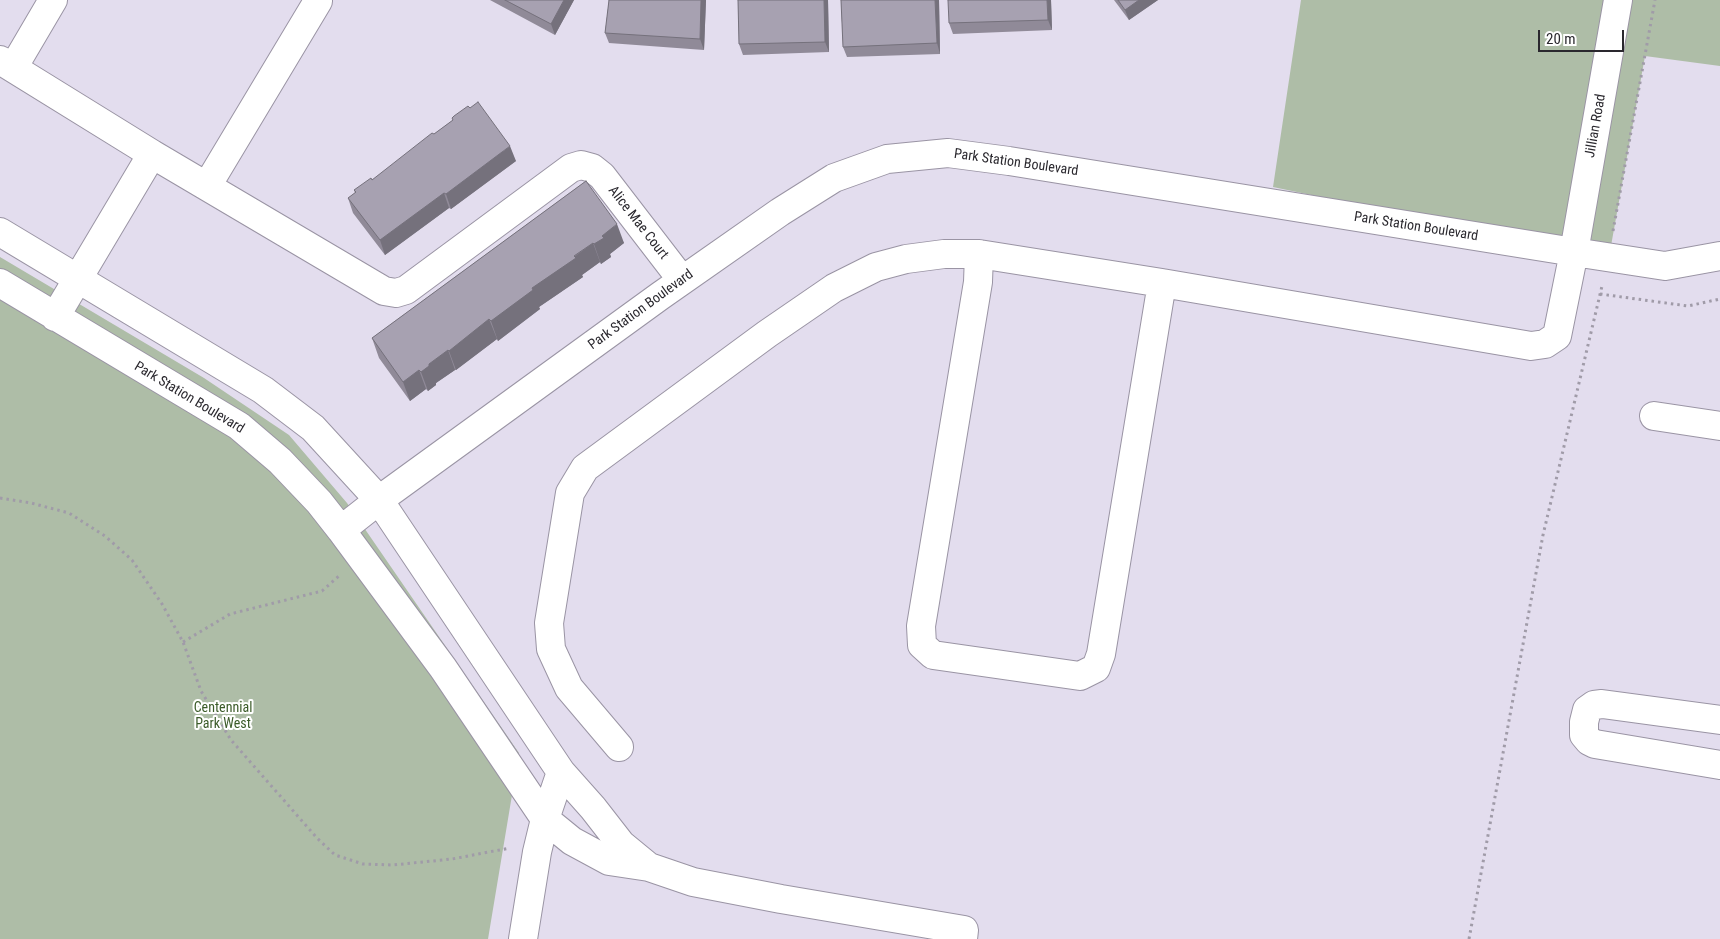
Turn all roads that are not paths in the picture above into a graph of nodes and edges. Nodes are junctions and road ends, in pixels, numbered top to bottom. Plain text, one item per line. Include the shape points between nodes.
1 (53, 0) edge
2 (1618, 0) edge
3 (318, 1) edge
4 (6, 64) edge
5 (152, 154) junction
6 (207, 186) junction
7 (0, 232) edge
8 (1574, 252) junction
9 (979, 254) junction
10 (1720, 256) edge
11 (78, 279) junction
12 (682, 280) junction
13 (1162, 283) junction
14 (0, 284) edge
15 (55, 317) junction
16 (1654, 416) dead end
17 (1720, 426) edge
18 (379, 500) junction
19 (341, 530) junction
20 (1720, 720) edge
21 (619, 747) dead end
22 (1720, 765) edge
23 (561, 772) junction
24 (545, 819) junction
25 (649, 867) junction
26 (523, 939) edge
27 (963, 939) edge

1 - 4 street
2 - 8 street, Jillian Road
3 - 6 street
4 - 5 street
5 - 6 street
5 - 11 street
6 - 12 street, Alice Mae Court via 384,291 396,293 406,290 571,168 581,165 602,176
7 - 11 street
8 - 10 street, Park Station Boulevard via 1665,266
8 - 12 street, Park Station Boulevard via 948,153 887,159 834,178
8 - 13 street, Jillian Road via 1557,336 1545,344 1531,346
9 - 13 street
9 - 13 street via 978,282 921,626 922,645 933,655 1080,676 1096,668 1101,654
9 - 21 street via 906,259 876,267 834,288 766,334 585,468 570,493 549,623 551,649 569,688
11 - 15 street
11 - 18 street via 263,390 313,428
12 - 18 street, Park Station Boulevard
14 - 15 street, Park Station Boulevard
15 - 19 street, Park Station Boulevard via 239,426 280,461
16 - 17 street
18 - 19 street, Park Station Boulevard
18 - 23 street
19 - 24 street via 443,668
20 - 22 street via 1602,704 1588,710 1584,722 1584,735 1596,744
23 - 24 street
23 - 25 street via 621,844
24 - 25 street via 572,841 609,862
24 - 26 street via 536,852
25 - 27 street via 722,888 964,930

